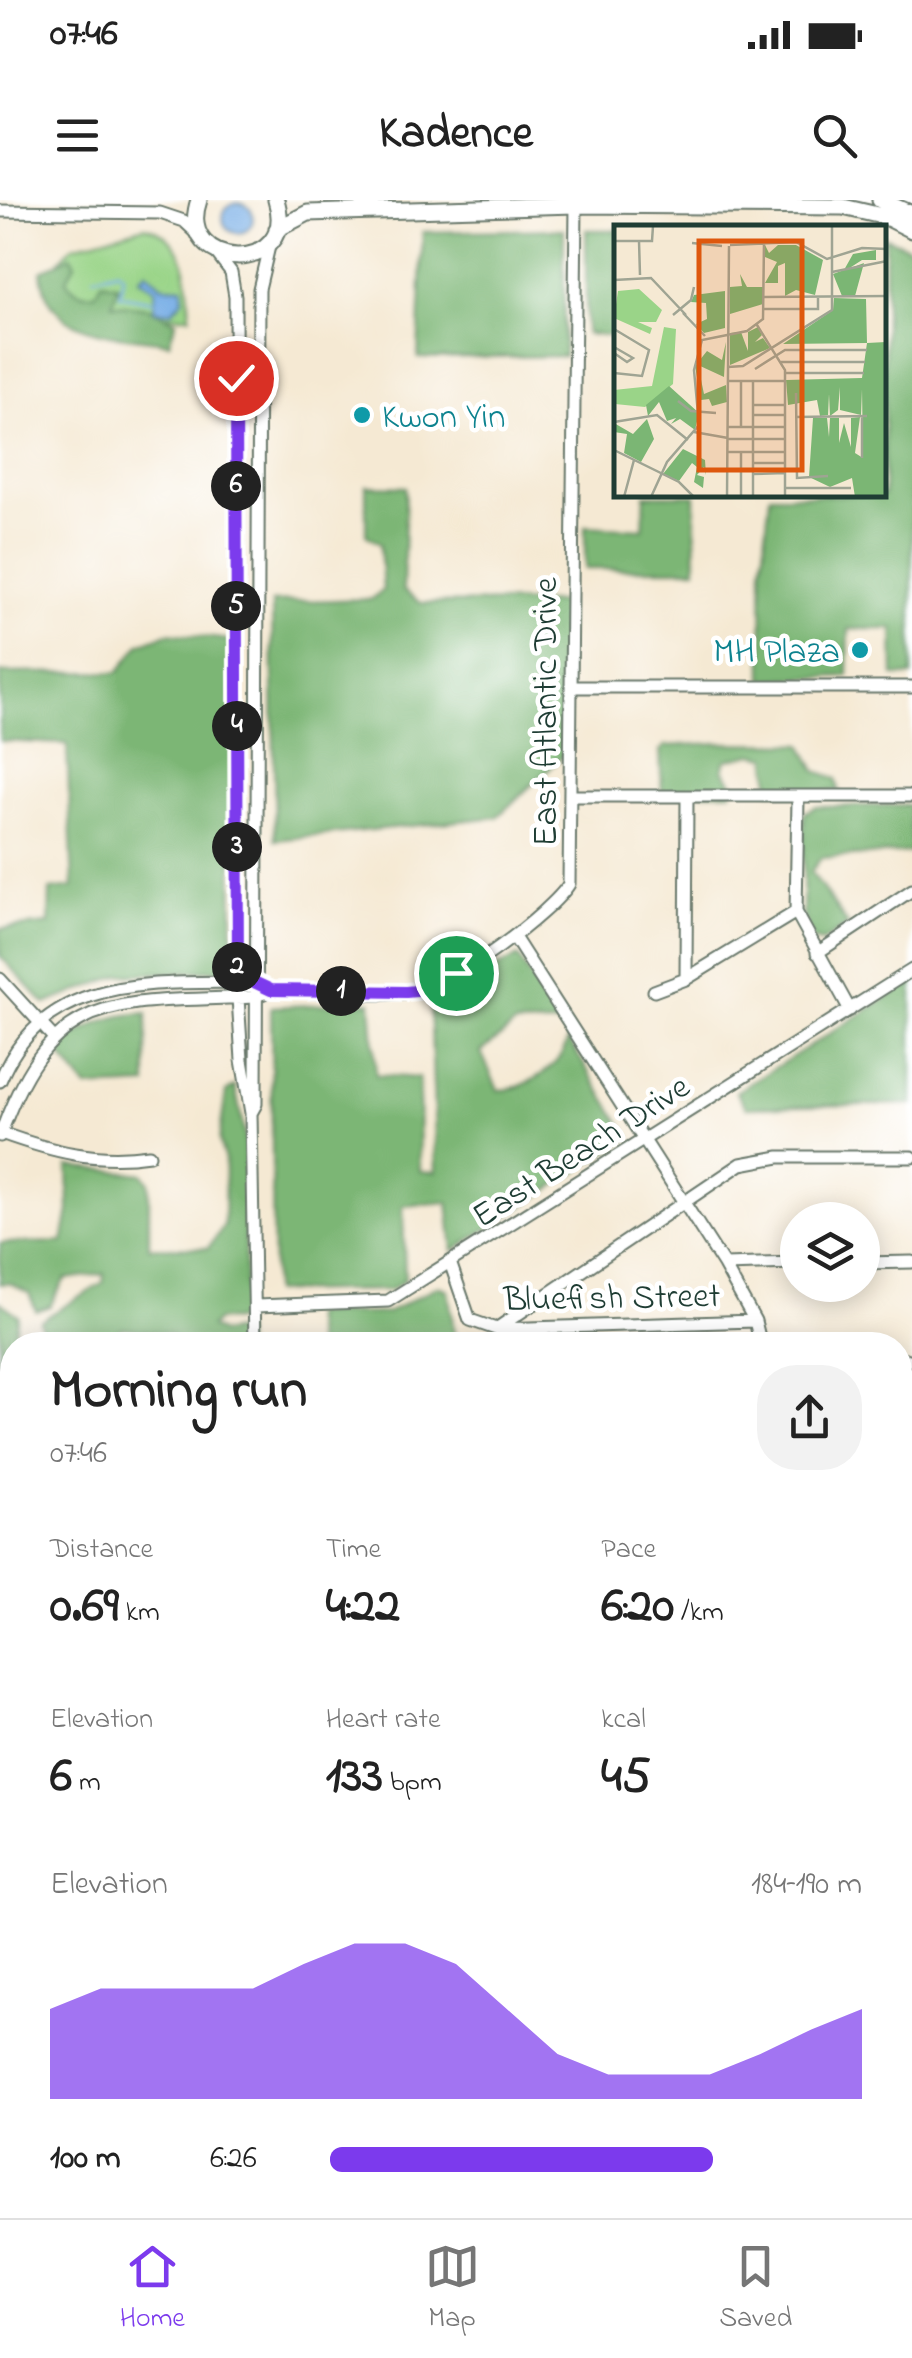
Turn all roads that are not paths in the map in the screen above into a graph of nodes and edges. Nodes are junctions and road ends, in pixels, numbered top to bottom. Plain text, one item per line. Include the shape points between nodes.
1 (199, 200) edge
2 (276, 200) edge
3 (880, 200) edge
4 (576, 203) edge
5 (0, 211) edge
6 (912, 214) edge
7 (912, 230) edge
8 (274, 236) junction
9 (209, 246) junction
10 (572, 687) junction
11 (912, 687) edge
12 (572, 796) junction
13 (912, 796) edge
14 (687, 797) junction
15 (798, 798) junction
16 (912, 890) edge
17 (237, 894) junction
18 (254, 894) junction
19 (796, 912) junction
20 (514, 937) junction
21 (817, 953) junction
22 (912, 970) edge
23 (0, 979) edge
24 (686, 979) junction
25 (238, 982) junction
26 (254, 982) junction
27 (271, 990) junction
28 (654, 991) dead end
29 (254, 997) junction
30 (238, 998) junction
31 (850, 1010) junction
32 (42, 1024) junction
33 (53, 1037) junction
34 (0, 1081) edge
35 (252, 1113) junction
36 (0, 1134) edge
37 (644, 1140) junction
38 (149, 1155) dead end
39 (912, 1158) edge
40 (684, 1204) junction
41 (912, 1262) edge
42 (880, 1263) edge
43 (780, 1264) edge
44 (724, 1265) junction
45 (451, 1266) junction
46 (256, 1306) junction
47 (755, 1321) junction
48 (496, 1329) junction
49 (255, 1332) edge
50 (758, 1332) edge

1 - 9 main road via 198,230
2 - 8 main road
3 - 6 main road
4 - 7 main road via 861,208
4 - 8 main road via 308,213
4 - 10 street, East Atlantic Drive
5 - 9 street via 160,213 189,224
8 - 9 main road via 244,257
8 - 18 street via 259,289
9 - 17 street via 231,272 235,296
10 - 11 street
10 - 12 street, East Atlantic Drive
12 - 14 street
12 - 20 street, East Atlantic Drive via 569,884 558,902
13 - 15 street
14 - 15 street
14 - 24 street
15 - 19 street
16 - 21 street
17 - 18 street
17 - 25 street
18 - 26 street
19 - 21 street
19 - 24 street
20 - 27 street, East Atlantic Drive via 419,992
20 - 37 street
21 - 31 street
22 - 31 street, East Beach Drive
23 - 32 street
24 - 28 street
25 - 26 street
25 - 30 street
25 - 32 street via 104,988
26 - 27 street, East Atlantic Drive
26 - 29 street
27 - 29 street, East Atlantic Drive
29 - 30 street, East Atlantic Drive
29 - 35 street
30 - 33 street, East Atlantic Drive via 124,1004
30 - 35 street
31 - 37 street, East Beach Drive
32 - 33 street
32 - 34 street via 10,1058
33 - 36 street via 27,1067
35 - 46 street
36 - 38 street via 60,1155
37 - 40 street
37 - 45 street, East Beach Drive
39 - 40 street via 762,1158 741,1164
40 - 44 street
40 - 48 street
41 - 42 street
43 - 44 street
44 - 47 street
45 - 46 street, East Beach Drive via 388,1302
45 - 48 street, Bluefish Street via 470,1320
46 - 49 street
47 - 48 street, Bluefish Street
47 - 50 street

